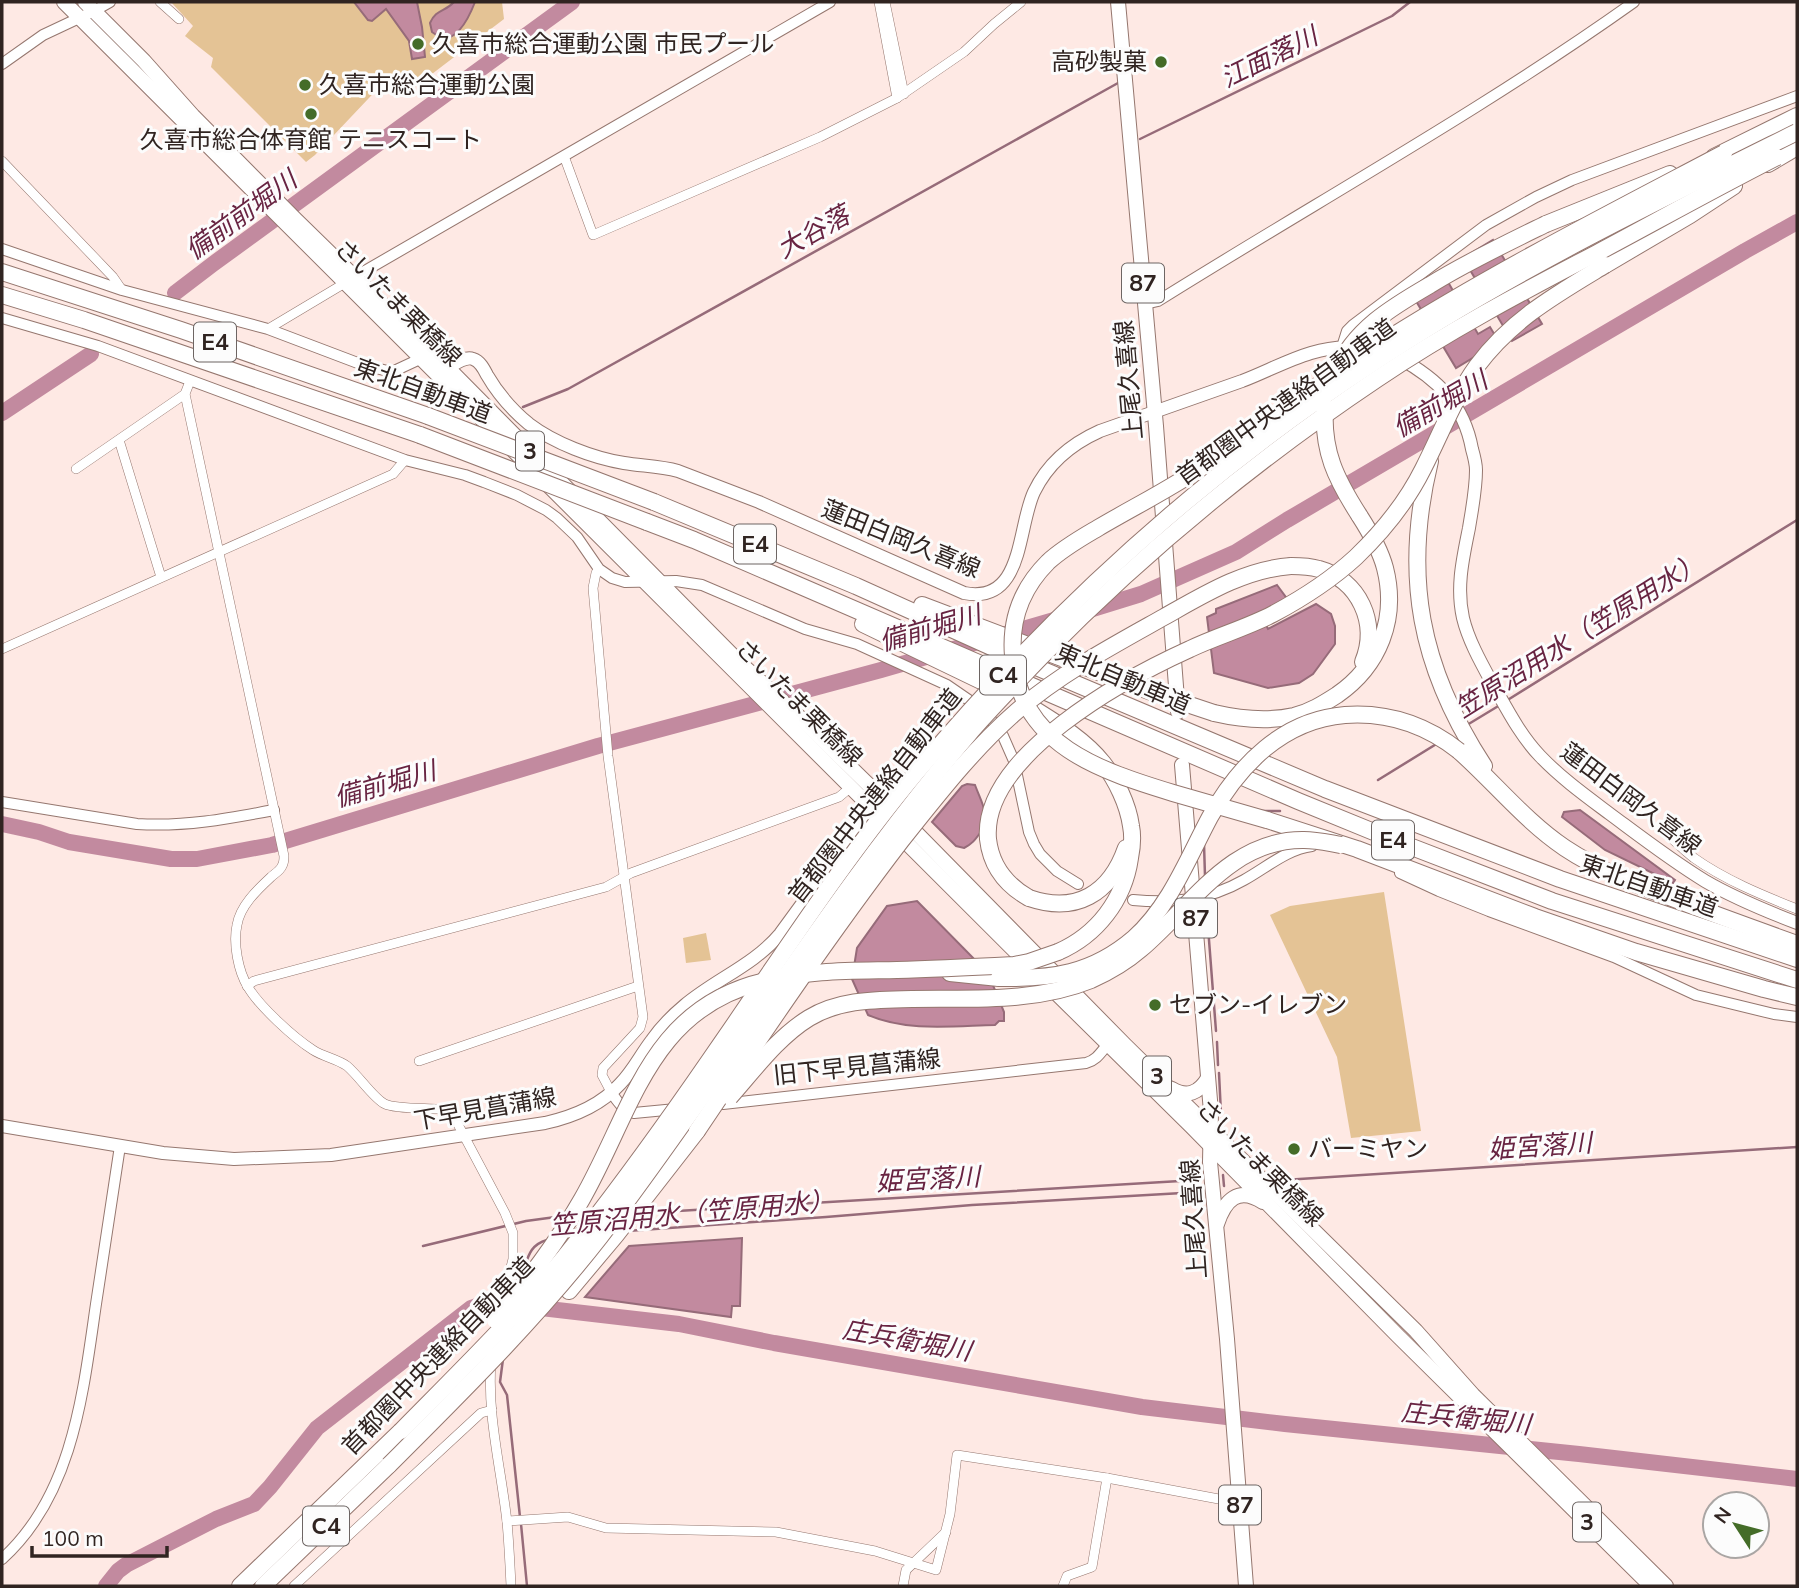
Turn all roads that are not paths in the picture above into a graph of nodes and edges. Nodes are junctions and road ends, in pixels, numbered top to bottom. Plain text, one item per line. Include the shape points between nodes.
1 (64, 2) edge
2 (110, 2) edge
3 (160, 2) edge
4 (831, 2) edge
5 (879, 2) edge
6 (885, 2) edge
7 (1021, 2) edge
8 (1118, 2) edge
9 (1634, 2) edge
10 (90, 6) edge
11 (80, 17) junction
12 (179, 19) dead end
13 (2, 64) edge
14 (901, 96) junction
15 (1797, 96) edge
16 (1797, 116) edge
17 (1797, 132) edge
18 (1797, 147) edge
19 (1724, 153) junction
20 (564, 156) junction
21 (1777, 157) junction
22 (2, 161) edge
23 (275, 206) junction
24 (2, 249) edge
25 (2, 272) edge
26 (350, 280) junction
27 (122, 290) junction
28 (2, 295) edge
29 (1145, 304) junction
30 (2, 318) edge
31 (268, 329) junction
32 (1342, 346) junction
33 (422, 358) junction
34 (449, 368) junction
35 (190, 381) junction
36 (185, 394) junction
37 (1154, 412) junction
38 (118, 439) junction
39 (1434, 447) junction
40 (405, 460) junction
41 (76, 469) dead end
42 (218, 552) junction
43 (599, 569) junction
44 (161, 577) junction
45 (782, 578) junction
46 (650, 580) junction
47 (856, 586) junction
48 (2, 649) edge
49 (1344, 690) junction
50 (1178, 712) dead end
51 (788, 715) junction
52 (1464, 747) junction
53 (1182, 765) dead end
54 (851, 787) junction
55 (2, 802) edge
56 (879, 804) junction
57 (1128, 814) junction
58 (274, 815) junction
59 (1669, 836) dead end
60 (1341, 845) junction
61 (624, 876) junction
62 (1078, 884) dead end
63 (1194, 899) junction
64 (1133, 900) dead end
65 (1797, 909) edge
66 (1797, 923) edge
67 (1797, 944) edge
68 (1797, 959) edge
69 (913, 970) junction
70 (1797, 981) edge
71 (247, 986) junction
72 (638, 986) junction
73 (1797, 997) edge
74 (1797, 1017) edge
75 (1108, 1044) junction
76 (419, 1061) dead end
77 (1208, 1078) junction
78 (1167, 1086) junction
79 (611, 1092) junction
80 (2, 1126) edge
81 (696, 1131) junction
82 (1211, 1131) junction
83 (465, 1136) junction
84 (120, 1146) junction
85 (1211, 1147) junction
86 (1273, 1209) junction
87 (1217, 1227) junction
88 (492, 1410) junction
89 (401, 1431) junction
90 (388, 1465) junction
91 (1107, 1478) junction
92 (1240, 1503) junction
93 (507, 1521) junction
94 (946, 1532) junction
95 (2, 1559) edge
96 (912, 1563) junction
97 (240, 1586) edge
98 (263, 1586) edge
99 (294, 1586) edge
100 (511, 1586) edge
101 (903, 1586) edge
102 (1063, 1586) edge
103 (1246, 1586) edge
104 (1651, 1586) edge
105 (1666, 1586) edge

1 - 11 main road, さいたま栗橋線 / 3
2 - 10 street
3 - 12 street
4 - 20 street
5 - 14 street
6 - 14 street
7 - 14 street via 964,52
8 - 29 main road, 上尾久喜線 / 87
9 - 29 street via 1570,48 1396,156 1158,302
10 - 11 street
10 - 23 main road, さいたま栗橋線 / 3
11 - 13 street via 43,35
11 - 23 main road, さいたま栗橋線 / 3
14 - 20 street via 820,137 593,235
15 - 32 street via 1572,180 1511,210 1353,325
16 - 19 highway
17 - 89 highway, 首都圏中央連絡自動車道 / C4, bridge via 1524,272 1371,364 1244,456 1120,559 1007,670 912,779 817,902 578,1240 485,1347
18 - 21 highway, 首都圏中央連絡自動車道 / C4
19 - 49 highway, bridge via 1486,253 1393,306 1346,352 1325,408 1327,451 1343,490 1377,546 1390,597 1385,631 1371,660
19 - 60 highway, bridge via 1389,338 1199,470 1072,543 1028,587 1013,631 1015,675 1028,708 1055,741 1123,778
20 - 26 street
21 - 39 highway, bridge via 1525,315 1477,366
21 - 90 highway, 首都圏中央連絡自動車道 / C4, bridge via 1533,286 1381,376 1197,512 1082,615 972,730 898,820 596,1241 506,1346
22 - 27 street
23 - 26 main road, さいたま栗橋線 / 3
24 - 27 street
25 - 47 highway, 東北自動車道 / E4, bridge via 428,416 654,502
26 - 31 street
26 - 33 main road, さいたま栗橋線 / 3
26 - 34 main road, さいたま栗橋線 / 3
27 - 31 street
28 - 45 highway, 東北自動車道 / E4, bridge via 420,435
29 - 37 main road, 上尾久喜線 / 87
30 - 35 street via 98,345
31 - 33 street via 392,372
32 - 37 main road, 蓮田白岡久喜線
32 - 66 main road, 蓮田白岡久喜線 via 1394,355 1417,367 1452,399 1469,432 1476,468 1459,593 1463,620 1522,734 1572,785 1658,849 1728,893
33 - 46 main road, さいたま栗橋線 / 3
34 - 37 main road, 蓮田白岡久喜線 via 472,358 481,364 507,404 556,440 608,459 667,468 706,481 972,595 996,589 1007,579 1030,501 1055,461 1092,434
34 - 46 main road, さいたま栗橋線 / 3
35 - 36 street
35 - 40 street
36 - 38 street
36 - 42 street
37 - 50 main road, 上尾久喜線 / 87
38 - 41 street
38 - 44 street
39 - 52 highway, bridge via 1418,528 1418,590 1436,674
39 - 57 highway, bridge via 1390,519 1329,579 1272,614 1190,649 1121,686 1058,728 1022,760 1000,789 990,816 989,846 1007,882 1028,898 1066,904 1092,896 1114,874 1126,846
40 - 42 street via 393,474
40 - 43 street via 475,479 546,510 569,528
42 - 44 street
42 - 58 street
43 - 46 street via 618,581
43 - 61 street via 593,588
44 - 48 street
45 - 57 highway via 828,607 1013,696 1078,738 1115,781
45 - 70 highway, 東北自動車道 / E4 via 1391,839 1552,901
46 - 51 main road, さいたま栗橋線 / 3
46 - 62 street via 702,585 805,629 856,644 947,685 979,707 1009,747 1034,844 1048,863
47 - 49 highway, bridge via 884,592 1214,713 1286,718 1313,710
47 - 68 highway, 東北自動車道 / E4, bridge via 1325,789 1629,904
49 - 81 highway, bridge via 1366,656 1369,625 1359,597 1349,586 1313,567 1255,572 1186,604 1066,674 1018,710 954,776 836,927
51 - 54 main road, さいたま栗橋線 / 3
51 - 56 main road, さいたま栗橋線 / 3
52 - 67 highway via 1529,821 1584,860
52 - 69 highway, bridge via 1412,723 1374,715 1337,715 1303,725 1271,742 1244,768 1159,909 1136,936 1108,956 1078,970 1046,977
53 - 63 main road, 上尾久喜線 / 87
54 - 56 main road, さいたま栗橋線 / 3
54 - 61 street via 839,797
55 - 58 street via 137,824
56 - 75 main road, さいたま栗橋線 / 3 via 936,874
56 - 78 main road, さいたま栗橋線 / 3
56 - 79 main road, 下早見菖蒲線 via 774,941 677,1012
57 - 69 highway, bridge via 1132,848 1127,878 1092,931 1068,948 1029,962
58 - 71 street via 284,856 282,868 248,901 237,924 236,942
59 - 65 street via 1694,858 1727,877
60 - 73 highway via 1636,952
60 - 81 highway, bridge via 1289,841 1245,855 1201,889 1140,950 1076,986 1002,997 855,1002 825,1010 783,1039
61 - 71 street via 606,887
61 - 72 street
63 - 64 street
63 - 74 street via 1242,881 1299,849 1318,845 1342,848 1436,890 1614,957 1696,995
63 - 77 main road, 上尾久喜線 / 87
69 - 89 highway, bridge via 816,972 763,981 719,999 680,1027 647,1068 583,1197 547,1254
71 - 83 street via 302,1043 344,1064 381,1101 450,1112
72 - 76 street
72 - 79 street via 642,1025 602,1072
75 - 79 street, 旧下早見菖蒲線 via 1096,1059 1086,1063 639,1113 628,1111
75 - 85 main road, さいたま栗橋線 / 3
77 - 78 main road via 1193,1094
77 - 82 main road, 上尾久喜線 / 87
78 - 82 main road, さいたま栗橋線 / 3
79 - 83 main road, 下早見菖蒲線 via 558,1120
80 - 84 main road, 下早見菖蒲線
81 - 90 highway, bridge via 552,1310 457,1410 413,1451
82 - 85 main road, 上尾久喜線 / 87
82 - 105 main road, さいたま栗橋線 / 3 via 1292,1207
83 - 84 main road, 下早見菖蒲線 via 331,1155 234,1159
83 - 88 street via 513,1233 513,1259 493,1341
84 - 95 street via 82,1400 70,1444 35,1520
85 - 86 main road, さいたま栗橋線 / 3
85 - 87 main road, 上尾久喜線 / 87
86 - 87 main road via 1249,1195 1238,1196 1224,1207
86 - 104 main road, さいたま栗橋線 / 3
87 - 92 main road, 上尾久喜線 / 87
88 - 93 street
88 - 99 street via 481,1413
89 - 97 highway, 首都圏中央連絡自動車道 / C4
90 - 98 highway, 首都圏中央連絡自動車道 / C4
91 - 92 street
91 - 94 street via 957,1455
91 - 102 street via 1092,1567 1067,1576
92 - 103 main road, 上尾久喜線 / 87
93 - 96 street via 568,1517 606,1528 776,1532 876,1551
93 - 100 street
94 - 96 street
94 - 96 street via 936,1570
96 - 101 street

